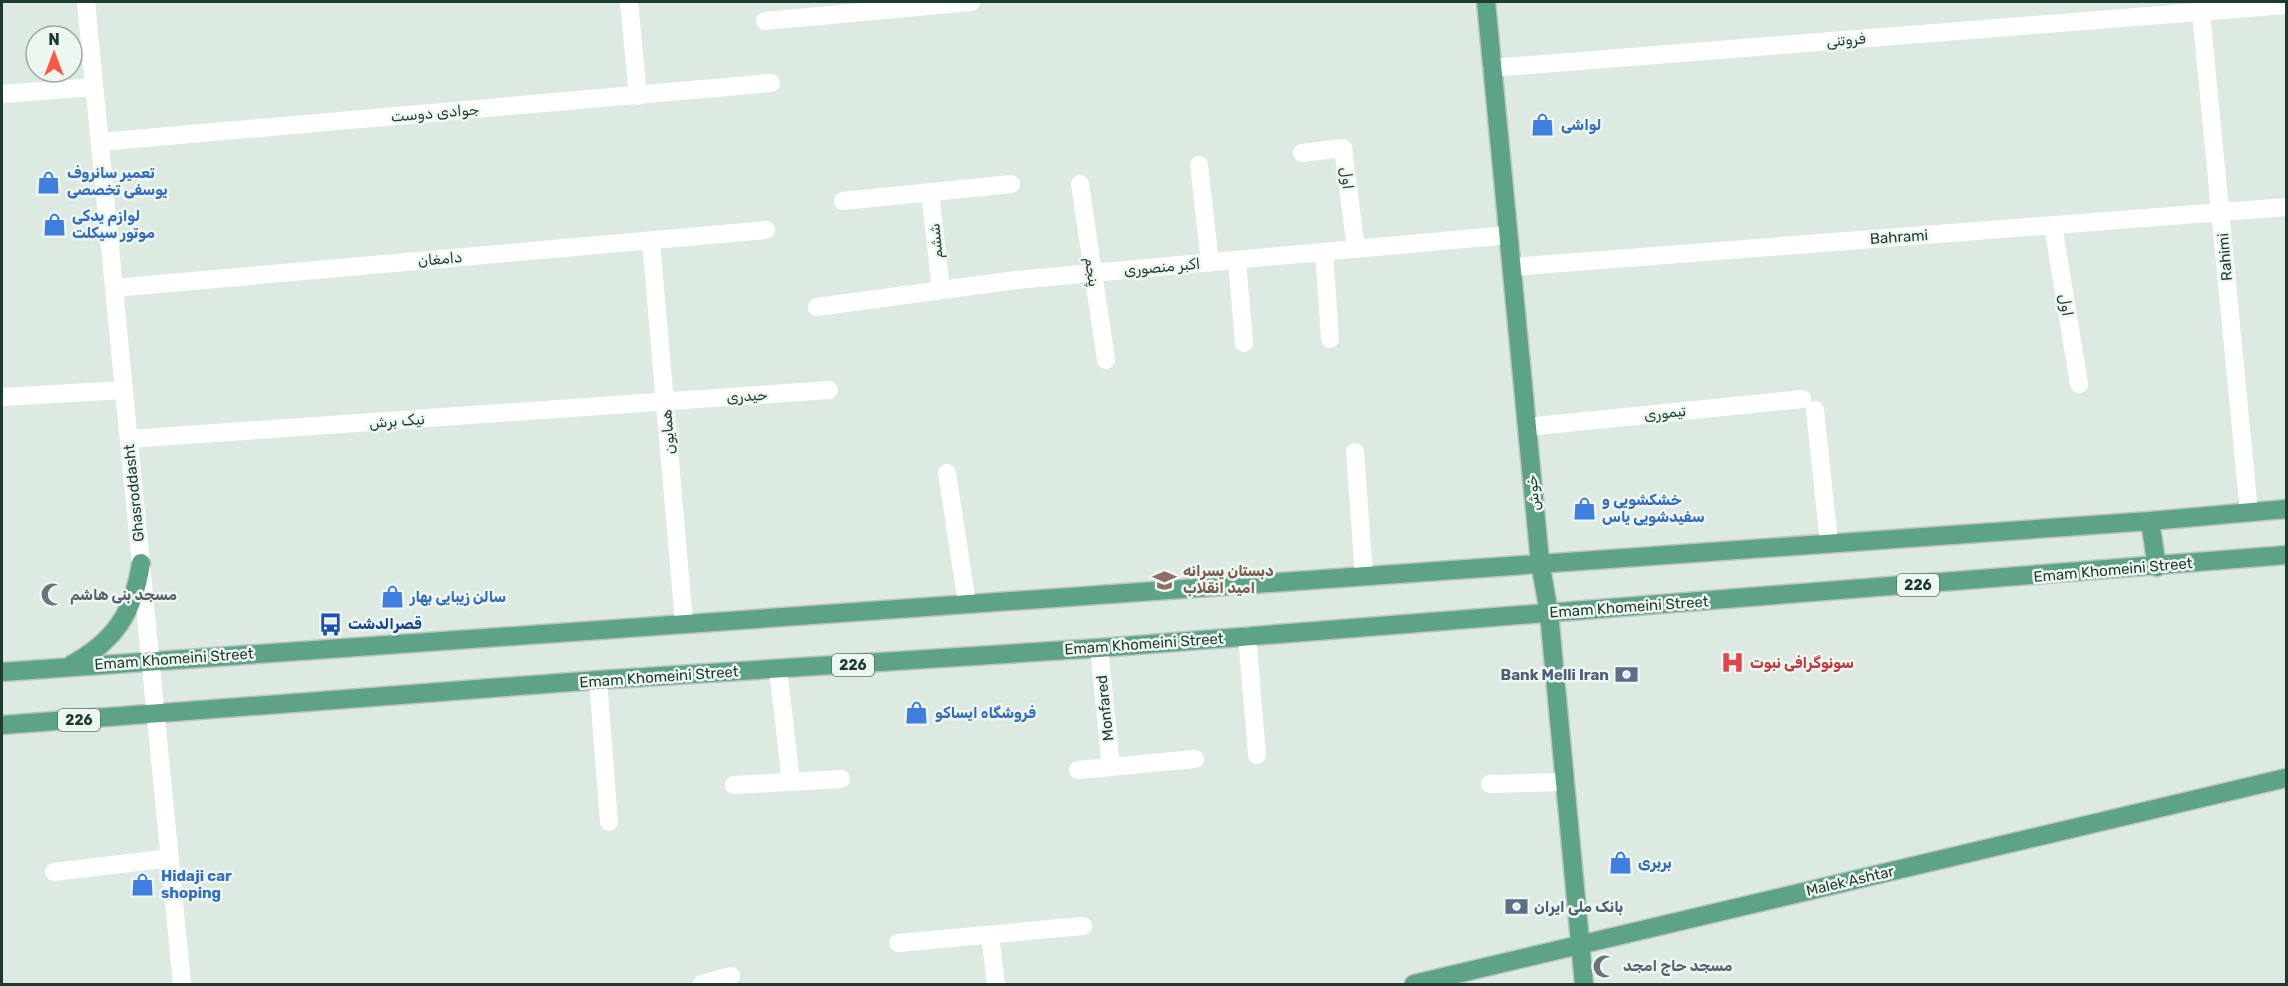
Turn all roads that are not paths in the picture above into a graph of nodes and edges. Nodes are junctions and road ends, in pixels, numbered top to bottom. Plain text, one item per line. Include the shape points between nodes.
1 (86, 2) edge
2 (629, 2) edge
3 (971, 2) edge
4 (1486, 2) edge
5 (899, 5) edge
6 (2286, 5) edge
7 (845, 7) edge
8 (2200, 7) edge
9 (765, 21) dead end
10 (1492, 68) junction
11 (771, 83) dead end
12 (94, 87) junction
13 (2, 94) edge
14 (638, 96) junction
15 (100, 142) junction
16 (1302, 153) dead end
17 (1199, 165) dead end
18 (1011, 184) dead end
19 (1080, 184) dead end
20 (930, 192) junction
21 (843, 201) dead end
22 (2286, 207) edge
23 (2220, 212) junction
24 (2053, 225) junction
25 (766, 230) dead end
26 (1508, 236) junction
27 (651, 241) junction
28 (1356, 249) junction
29 (1324, 252) junction
30 (1237, 261) junction
31 (1210, 263) junction
32 (1512, 267) junction
33 (1093, 274) junction
34 (114, 288) junction
35 (941, 290) junction
36 (818, 307) dead end
37 (1330, 339) dead end
38 (1245, 343) dead end
39 (1106, 360) dead end
40 (2079, 384) dead end
41 (124, 390) junction
42 (829, 390) dead end
43 (2, 397) edge
44 (666, 402) junction
45 (1527, 427) junction
46 (129, 439) junction
47 (1355, 452) dead end
48 (947, 473) dead end
49 (2286, 509) edge
50 (2249, 512) junction
51 (2150, 521) junction
52 (1829, 542) junction
53 (2286, 555) edge
54 (1540, 562) junction
55 (141, 563) junction
56 (2157, 567) junction
57 (1364, 575) junction
58 (967, 603) junction
59 (1549, 613) junction
60 (684, 623) junction
61 (1247, 636) junction
62 (1099, 648) junction
63 (151, 661) junction
64 (67, 667) junction
65 (778, 669) junction
66 (2, 672) edge
67 (598, 680) junction
68 (156, 714) junction
69 (2, 725) edge
70 (1257, 755) dead end
71 (1195, 759) dead end
72 (1111, 767) junction
73 (1078, 770) dead end
74 (2286, 778) edge
75 (841, 779) dead end
76 (791, 782) junction
77 (1565, 782) junction
78 (734, 784) dead end
79 (1490, 784) dead end
80 (609, 822) dead end
81 (170, 858) junction
82 (54, 872) dead end
83 (1083, 926) dead end
84 (990, 935) junction
85 (898, 944) dead end
86 (1580, 945) junction
87 (732, 976) dead end
88 (182, 984) edge
89 (702, 984) edge
90 (996, 984) edge
91 (1414, 984) edge
92 (1584, 984) edge

1 - 12 street, Ghasroddasht
2 - 14 street
3 - 5 street
4 - 10 main road, خوش
5 - 7 street
6 - 8 street, فروتنی
7 - 9 street
8 - 10 street, فروتنی
8 - 23 street, Rahimi
10 - 26 main road, خوش
11 - 14 street, جوادی دوست
12 - 13 street
12 - 15 street, Ghasroddasht
14 - 15 street, جوادی دوست
15 - 34 street, Ghasroddasht
16 - 28 street, اول via 1343,148
17 - 31 street
18 - 20 street
19 - 33 street, پنجم
20 - 21 street
20 - 35 street, ششم
22 - 23 street, Bahrami
23 - 24 street, Bahrami
23 - 50 street, Rahimi
24 - 32 street, Bahrami
24 - 40 street, اول
25 - 27 street, دامغان
26 - 28 street, اکبر منصوری
26 - 32 main road, خوش
27 - 34 street, دامغان
27 - 44 street, همایون
28 - 29 street, اکبر منصوری
29 - 30 street, اکبر منصوری
29 - 37 street
30 - 31 street, اکبر منصوری
30 - 38 street
31 - 33 street, اکبر منصوری
32 - 45 main road, خوش
33 - 35 street, اکبر منصوری
33 - 39 street, پنجم
34 - 41 street, Ghasroddasht
35 - 36 street, اکبر منصوری
41 - 43 street
41 - 46 street, Ghasroddasht
42 - 44 street, حیدری
44 - 46 street, نیک برش
44 - 60 street, همایون
45 - 52 street, تیموری via 1809,405
45 - 54 main road, خوش
46 - 55 street, Ghasroddasht
47 - 57 street
48 - 58 street
49 - 50 main road, Emam Khomeini Street
50 - 51 main road, Emam Khomeini Street
51 - 52 main road, Emam Khomeini Street
51 - 56 main road
52 - 54 main road, Emam Khomeini Street
53 - 56 main road, Emam Khomeini Street / 226
54 - 57 main road, Emam Khomeini Street
54 - 59 main road, خوش
55 - 63 street, Ghasroddasht
55 - 64 main road via 125,618 100,647
56 - 59 main road, Emam Khomeini Street / 226
57 - 58 main road, Emam Khomeini Street
58 - 60 main road, Emam Khomeini Street
59 - 61 main road, Emam Khomeini Street / 226
59 - 77 main road, خوش
60 - 63 main road, Emam Khomeini Street
61 - 62 main road, Emam Khomeini Street / 226
61 - 70 street
62 - 65 main road, Emam Khomeini Street / 226
62 - 72 street, Monfared
63 - 64 main road, Emam Khomeini Street
63 - 68 street, Ghasroddasht
64 - 66 main road, Emam Khomeini Street
65 - 67 main road, Emam Khomeini Street / 226
65 - 76 street
67 - 68 main road, Emam Khomeini Street / 226
67 - 80 street
68 - 69 main road, Emam Khomeini Street / 226
68 - 81 street, Ghasroddasht
71 - 72 street
72 - 73 street
74 - 86 main road, Malek Ashtar
75 - 76 street
76 - 78 street
77 - 79 street
77 - 86 main road, خوش
81 - 82 street
81 - 88 street, Ghasroddasht
83 - 84 street
84 - 85 street
84 - 90 street
86 - 91 main road, Malek Ashtar
86 - 92 main road, خوش
87 - 89 street

